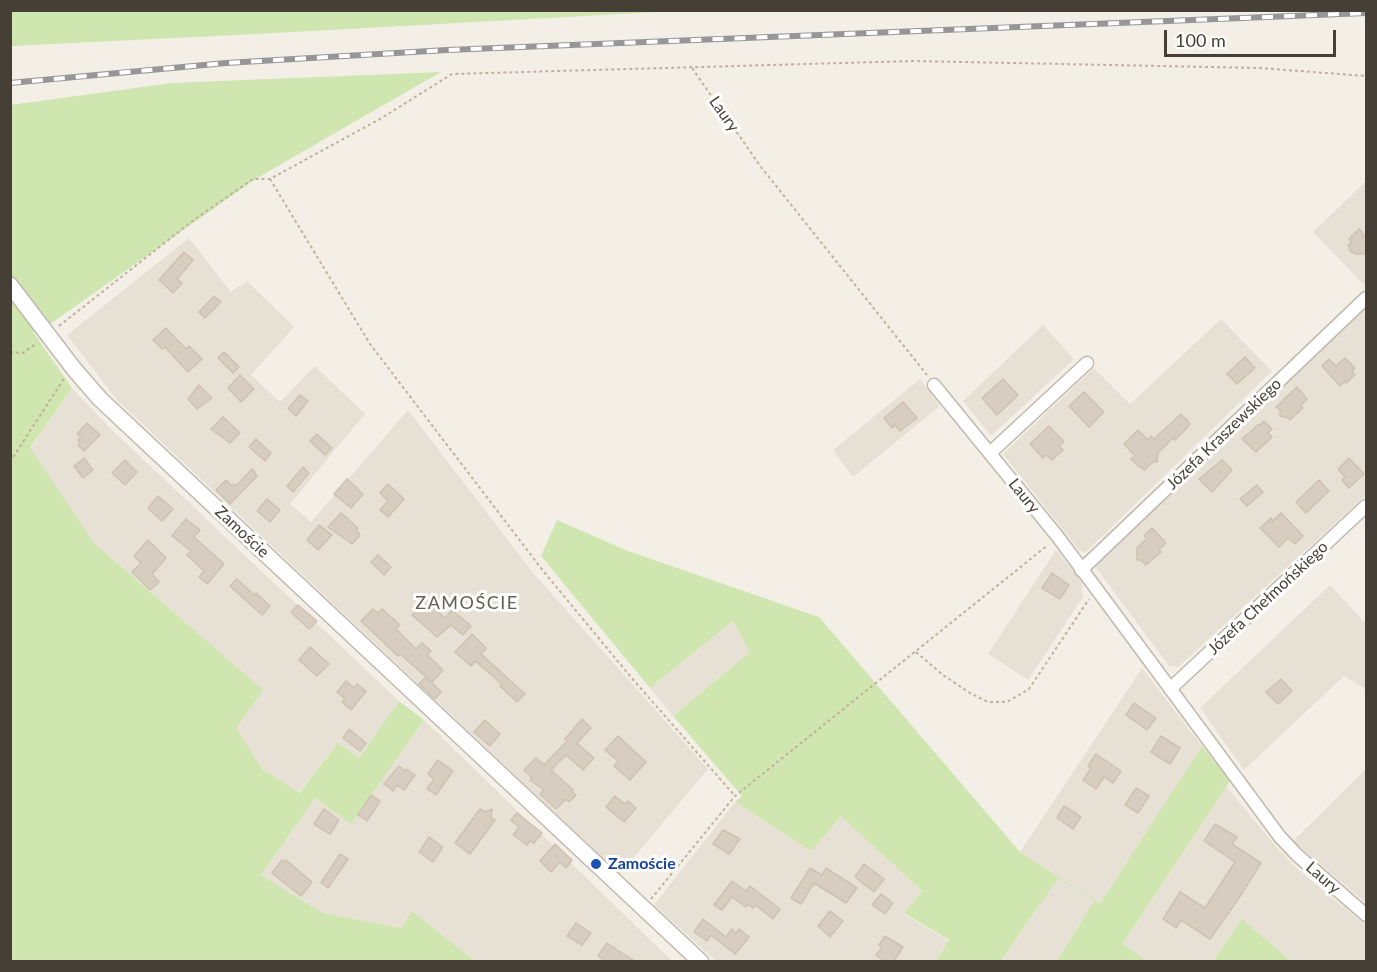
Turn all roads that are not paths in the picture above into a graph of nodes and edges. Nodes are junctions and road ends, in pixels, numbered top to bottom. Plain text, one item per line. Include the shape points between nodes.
1 (10, 285) edge
2 (1366, 298) edge
3 (1087, 363) dead end
4 (934, 385) road end
5 (990, 453) junction
6 (1366, 506) edge
7 (1081, 570) junction
8 (1170, 689) junction
9 (1366, 915) edge
10 (701, 962) edge

1 - 10 street, Zamoście via 85,383
2 - 7 street, Józefa Kraszewskiego
3 - 5 street
4 - 5 street, Laury
5 - 7 street, Laury
6 - 8 street, Józefa Chełmońskiego
7 - 8 street, Laury
8 - 9 street, Laury via 1280,837

